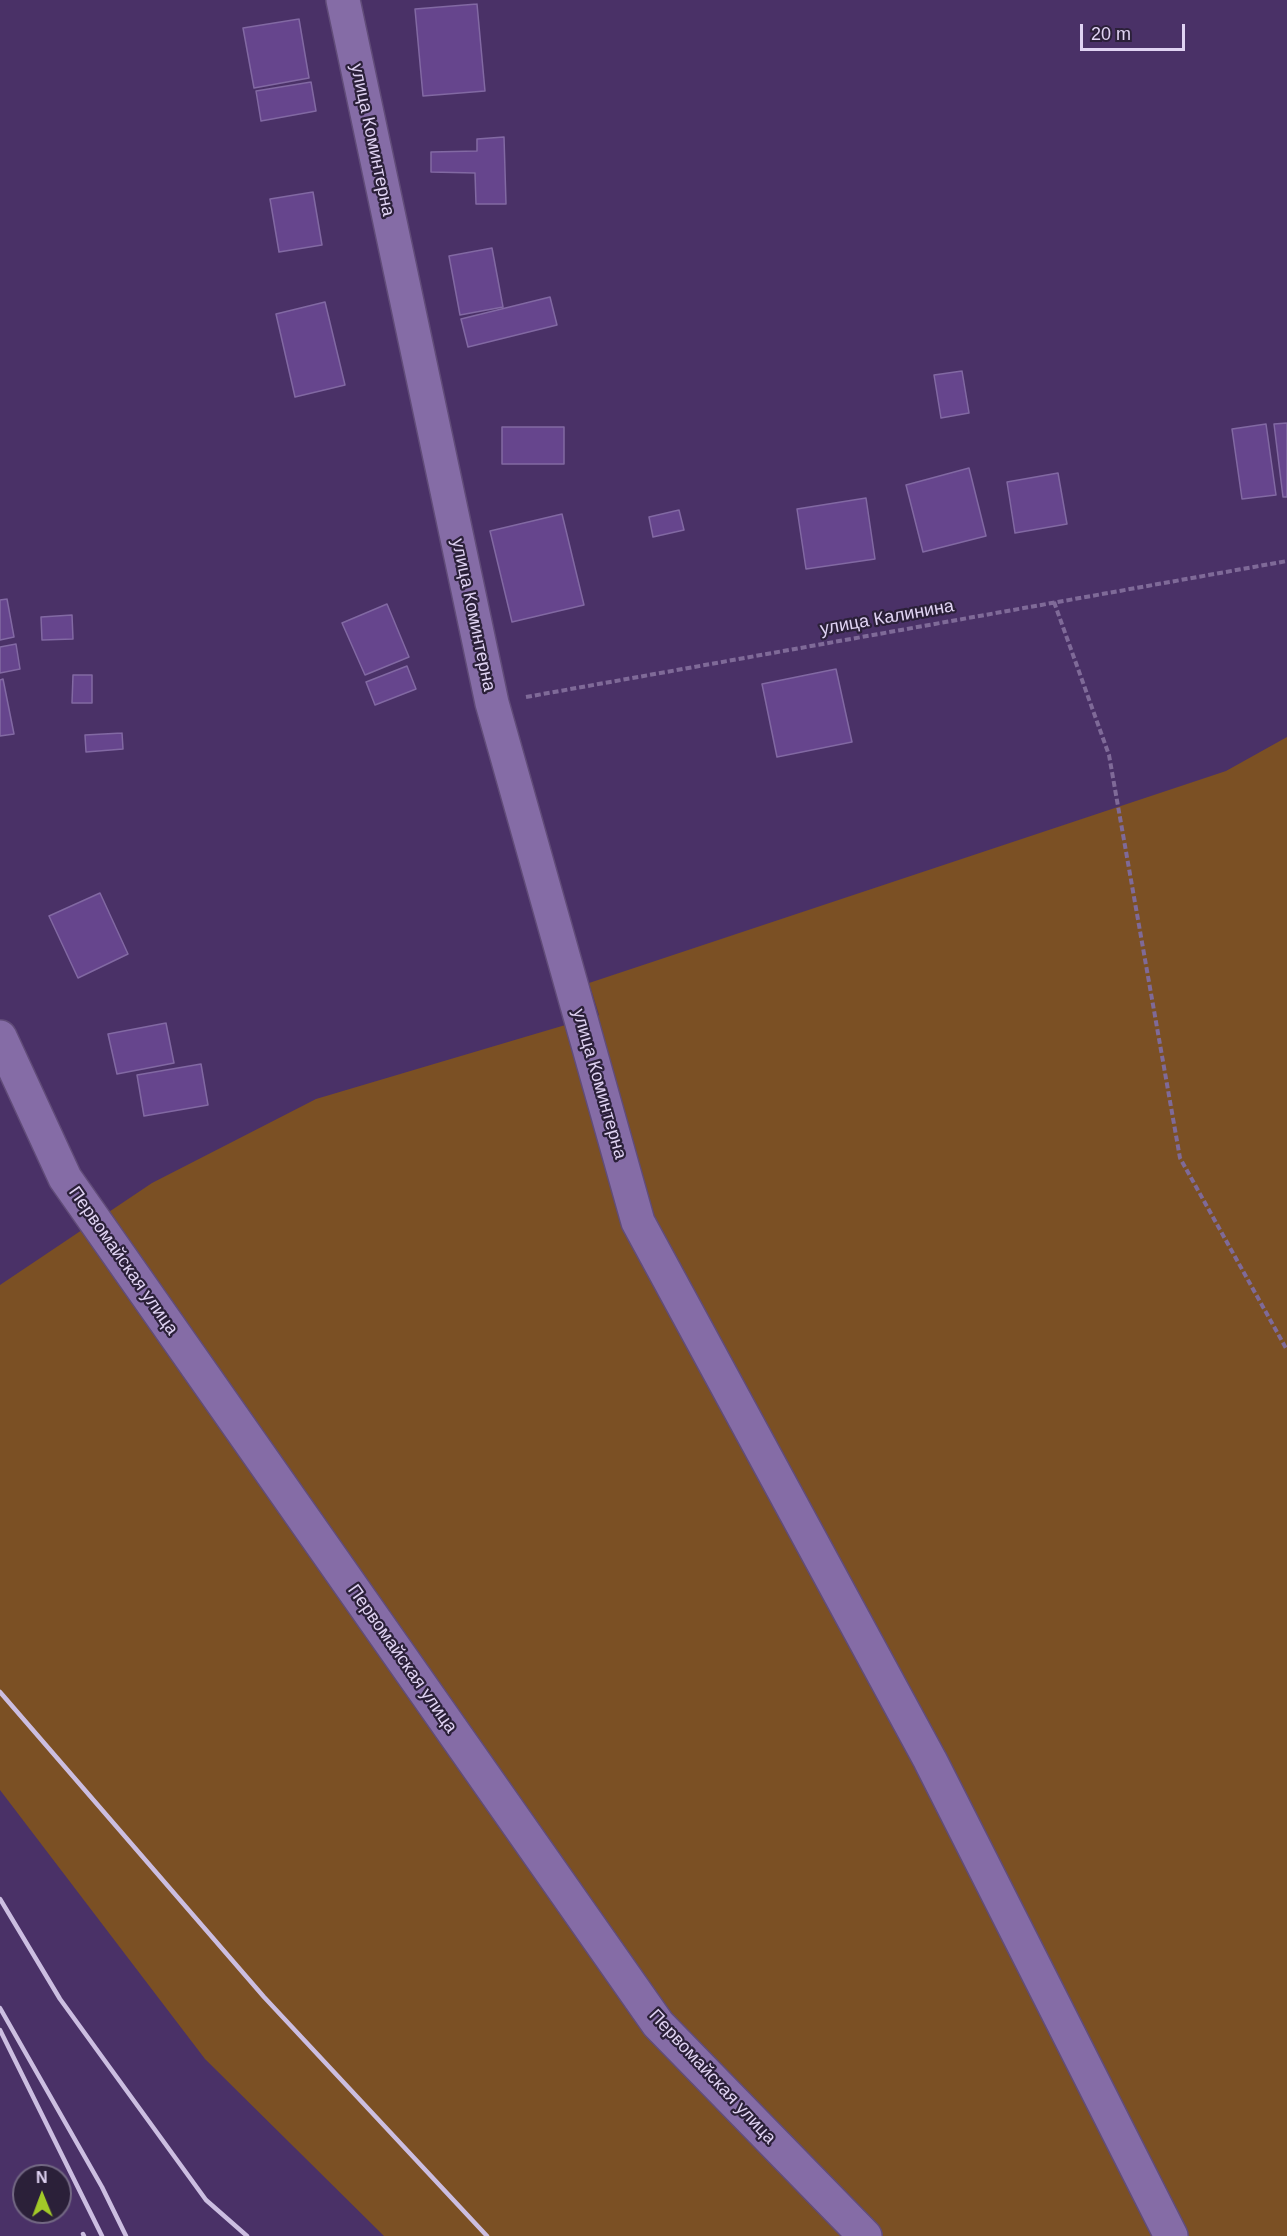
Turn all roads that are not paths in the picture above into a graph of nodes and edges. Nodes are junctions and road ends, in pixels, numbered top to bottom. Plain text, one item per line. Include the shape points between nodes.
1 (343, 0) edge
2 (0, 1037) edge
3 (865, 2236) edge
4 (1171, 2236) edge

1 - 4 street, улица Коминтерна via 492,703 638,1222 930,1760
2 - 3 street, Первомайская улица via 65,1178 658,2024

